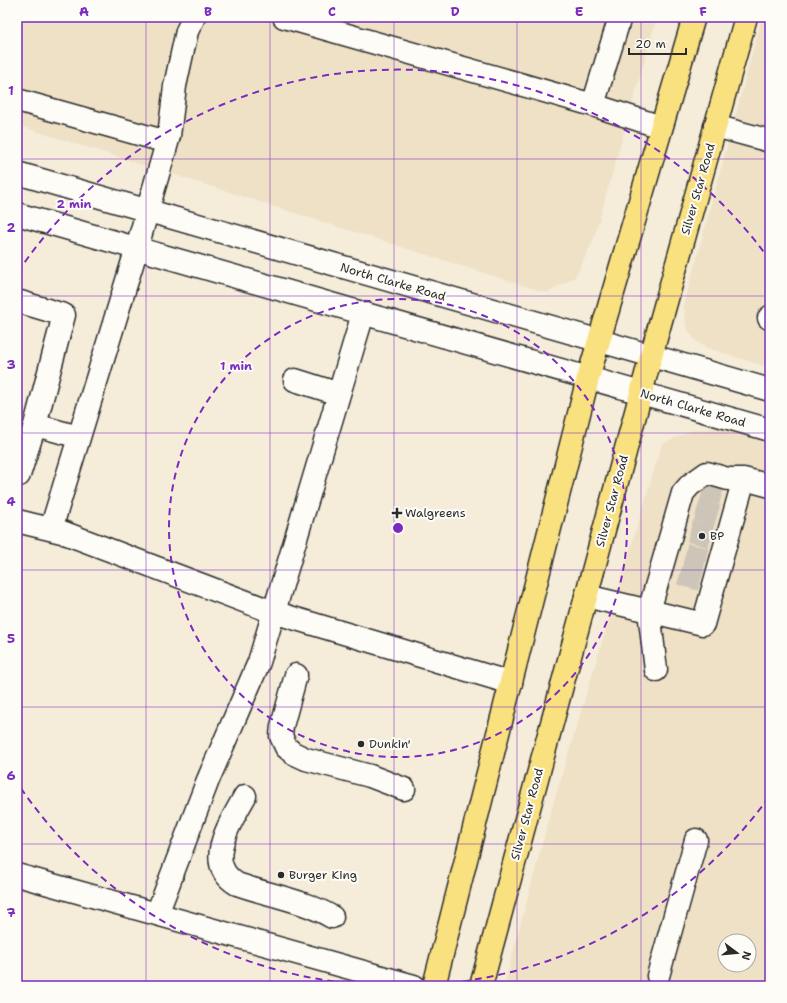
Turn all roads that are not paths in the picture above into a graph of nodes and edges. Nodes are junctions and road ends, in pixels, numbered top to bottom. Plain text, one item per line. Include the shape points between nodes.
1 (194, 17) edge
2 (284, 17) edge
3 (620, 17) edge
4 (694, 17) edge
5 (742, 24) edge
6 (17, 100) edge
7 (593, 105) junction
8 (715, 126) junction
9 (661, 127) junction
10 (770, 141) edge
11 (167, 142) junction
12 (17, 173) edge
13 (147, 211) junction
14 (17, 214) edge
15 (136, 249) junction
16 (17, 301) edge
17 (363, 314) junction
18 (598, 341) junction
19 (651, 356) junction
20 (588, 378) junction
21 (295, 380) dead end
22 (770, 390) edge
23 (641, 393) junction
24 (339, 394) junction
25 (35, 425) junction
26 (770, 430) edge
27 (79, 438) junction
28 (17, 474) edge
29 (770, 486) edge
30 (719, 489) junction
31 (707, 513) junction
32 (17, 521) edge
33 (51, 529) junction
34 (695, 556) junction
35 (586, 596) junction
36 (649, 610) junction
37 (273, 612) junction
38 (656, 670) dead end
39 (296, 675) dead end
40 (511, 683) junction
41 (404, 789) dead end
42 (245, 796) dead end
43 (696, 840) dead end
44 (17, 875) edge
45 (156, 914) junction
46 (332, 917) dead end
47 (658, 976) dead end
48 (414, 986) edge
49 (434, 986) edge
50 (480, 986) edge

1 - 11 street via 187,31 175,86
2 - 7 street
3 - 7 street
4 - 9 main road
5 - 8 main road, Silver Star Road
6 - 11 street
7 - 9 street
8 - 10 street
8 - 19 main road, Silver Star Road
9 - 18 main road
11 - 13 street
12 - 13 street, North Clarke Road
13 - 15 street
13 - 18 street, North Clarke Road
14 - 15 street, North Clarke Road
15 - 17 street, North Clarke Road
15 - 27 street
16 - 25 street via 64,315
17 - 20 street, North Clarke Road
17 - 24 street
18 - 19 street, North Clarke Road
18 - 20 main road
19 - 22 street, North Clarke Road
19 - 23 main road, Silver Star Road
20 - 23 street, North Clarke Road
20 - 40 main road
21 - 24 street
23 - 26 street, North Clarke Road
23 - 35 main road, Silver Star Road
24 - 37 street
25 - 27 street
25 - 28 street
27 - 33 street
29 - 30 street
30 - 31 street
30 - 31 street via 683,493
31 - 34 street via 719,539
31 - 34 street via 682,529
32 - 33 street
33 - 37 street
34 - 36 street via 670,572
34 - 36 street via 708,582 703,624
35 - 36 street
35 - 50 main road, Silver Star Road
36 - 38 street
37 - 40 street
37 - 45 street via 259,662 208,780
39 - 41 street via 282,726 281,736 286,747 306,759 370,776
40 - 49 main road
42 - 46 street via 229,827 220,853 220,863 227,876 237,884 309,906
43 - 47 street
44 - 45 street
45 - 48 street

